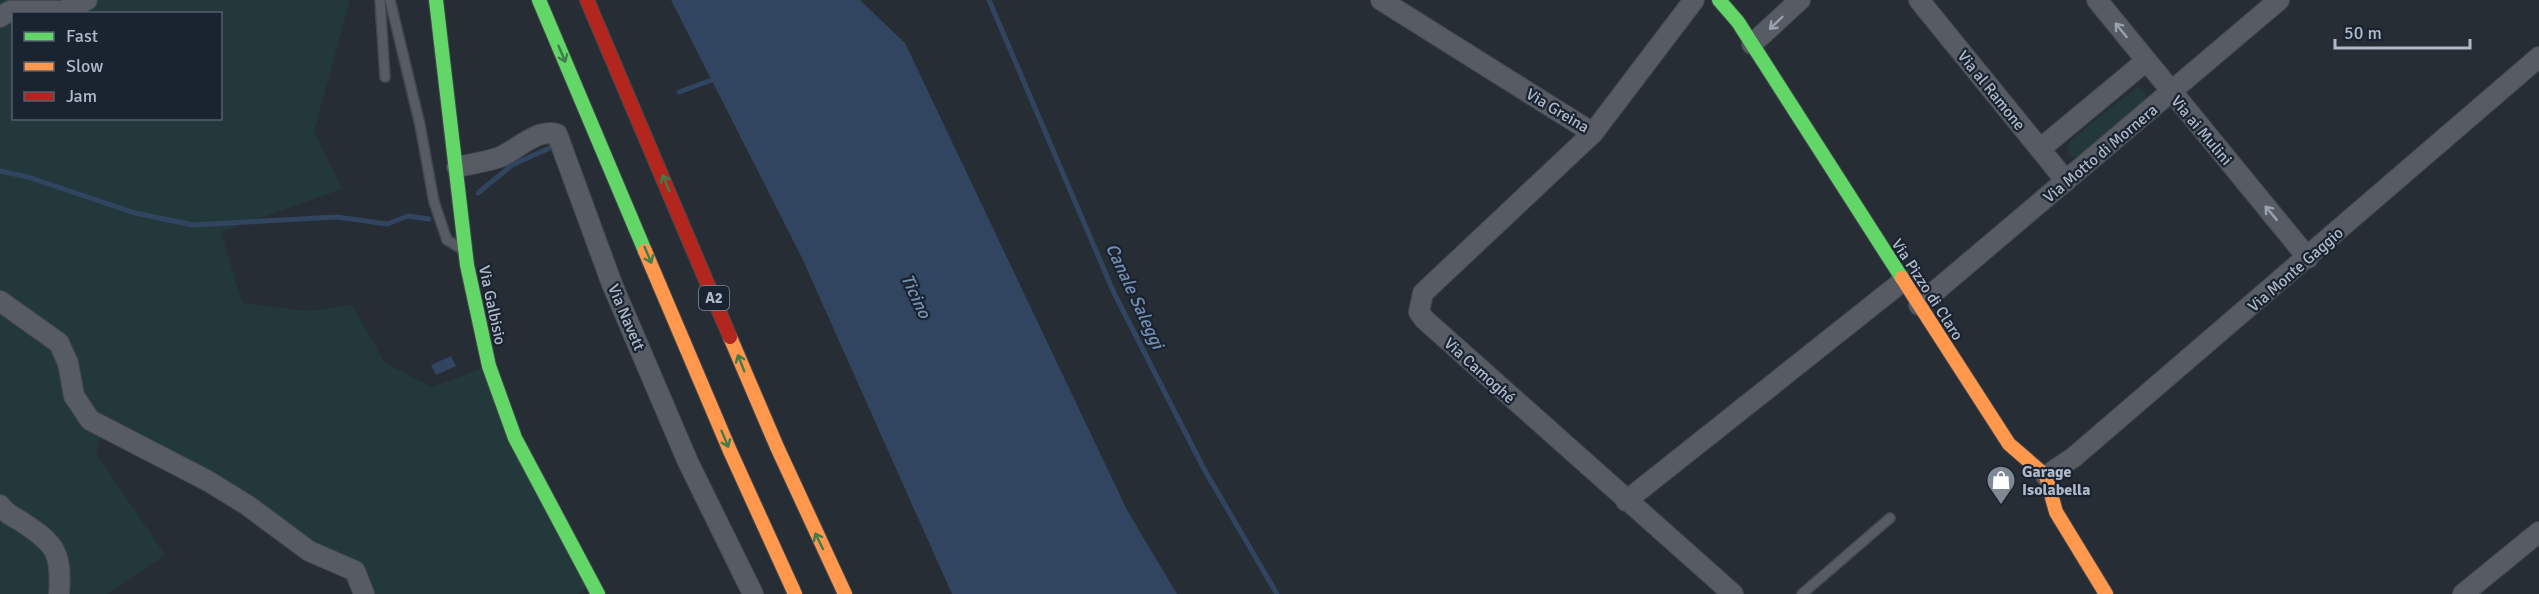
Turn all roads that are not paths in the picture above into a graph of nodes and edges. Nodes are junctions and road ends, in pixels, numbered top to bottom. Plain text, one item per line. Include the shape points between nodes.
1 (87, 0) edge
2 (380, 0) edge
3 (390, 0) edge
4 (436, 0) edge
5 (539, 0) edge
6 (587, 0) edge
7 (1381, 0) edge
8 (1694, 0) edge
9 (1719, 0) edge
10 (1800, 0) edge
11 (1918, 0) edge
12 (2097, 0) edge
13 (2279, 0) edge
14 (0, 17) edge
15 (1752, 44) junction
16 (2146, 61) junction
17 (2536, 65) edge
18 (385, 77) dead end
19 (2172, 93) junction
20 (1593, 133) junction
21 (2040, 149) junction
22 (457, 167) junction
23 (2066, 181) junction
24 (466, 251) junction
25 (2308, 258) junction
26 (1903, 281) junction
27 (0, 301) edge
28 (1919, 305) junction
29 (2046, 476) junction
30 (1626, 501) junction
31 (0, 505) edge
32 (1890, 518) dead end
33 (2539, 532) edge
34 (59, 594) edge
35 (364, 594) edge
36 (598, 594) edge
37 (753, 594) edge
38 (795, 594) edge
39 (845, 594) edge
40 (1733, 594) edge
41 (1802, 594) edge
42 (2106, 594) edge
43 (2463, 594) edge

1 - 14 street via 65,10 10,11
2 - 18 lane
3 - 24 lane via 434,202 447,240
4 - 22 main road, Via Galbisio
5 -> 38 main road via 730,451
39 -> 6 main road, A2 via 781,457
7 - 20 street, Via Greina
8 - 20 street, Via Greina
9 - 15 main road, Via Pizzo di Claro
10 -> 15 street
11 - 21 street, Via al Ramone
16 -> 12 street, Via ai Mulini
13 - 19 street, Via Motto di Mornera
15 - 26 main road, Via Pizzo di Claro
16 - 19 street, Via ai Mulini
16 - 21 street
17 - 25 street, Via Monte Gaggio
19 - 23 street, Via Motto di Mornera
25 -> 19 street, Via ai Mulini
20 - 30 street, Via Camoghé via 1423,293 1419,305 1424,319
21 - 23 street, Via al Ramone
22 - 24 main road, Via Galbisio
22 - 37 street, Via Navett via 503,155 548,132 557,134 612,284 688,462
23 - 28 street, Via Motto di Mornera
24 - 36 main road, Via Galbisio via 476,310 498,394 541,491
25 - 29 street, Via Monte Gaggio via 2074,457
26 - 28 main road, Via Pizzo di Claro
26 - 30 street
27 - 35 street via 59,343 75,396 90,420 247,505 309,551 355,571
28 - 29 main road, Via Pizzo di Claro via 2009,444
29 - 42 main road via 2056,512
30 - 40 street, Via Camoghé
31 - 34 street via 53,546 60,561
32 - 41 lane
33 - 43 street

